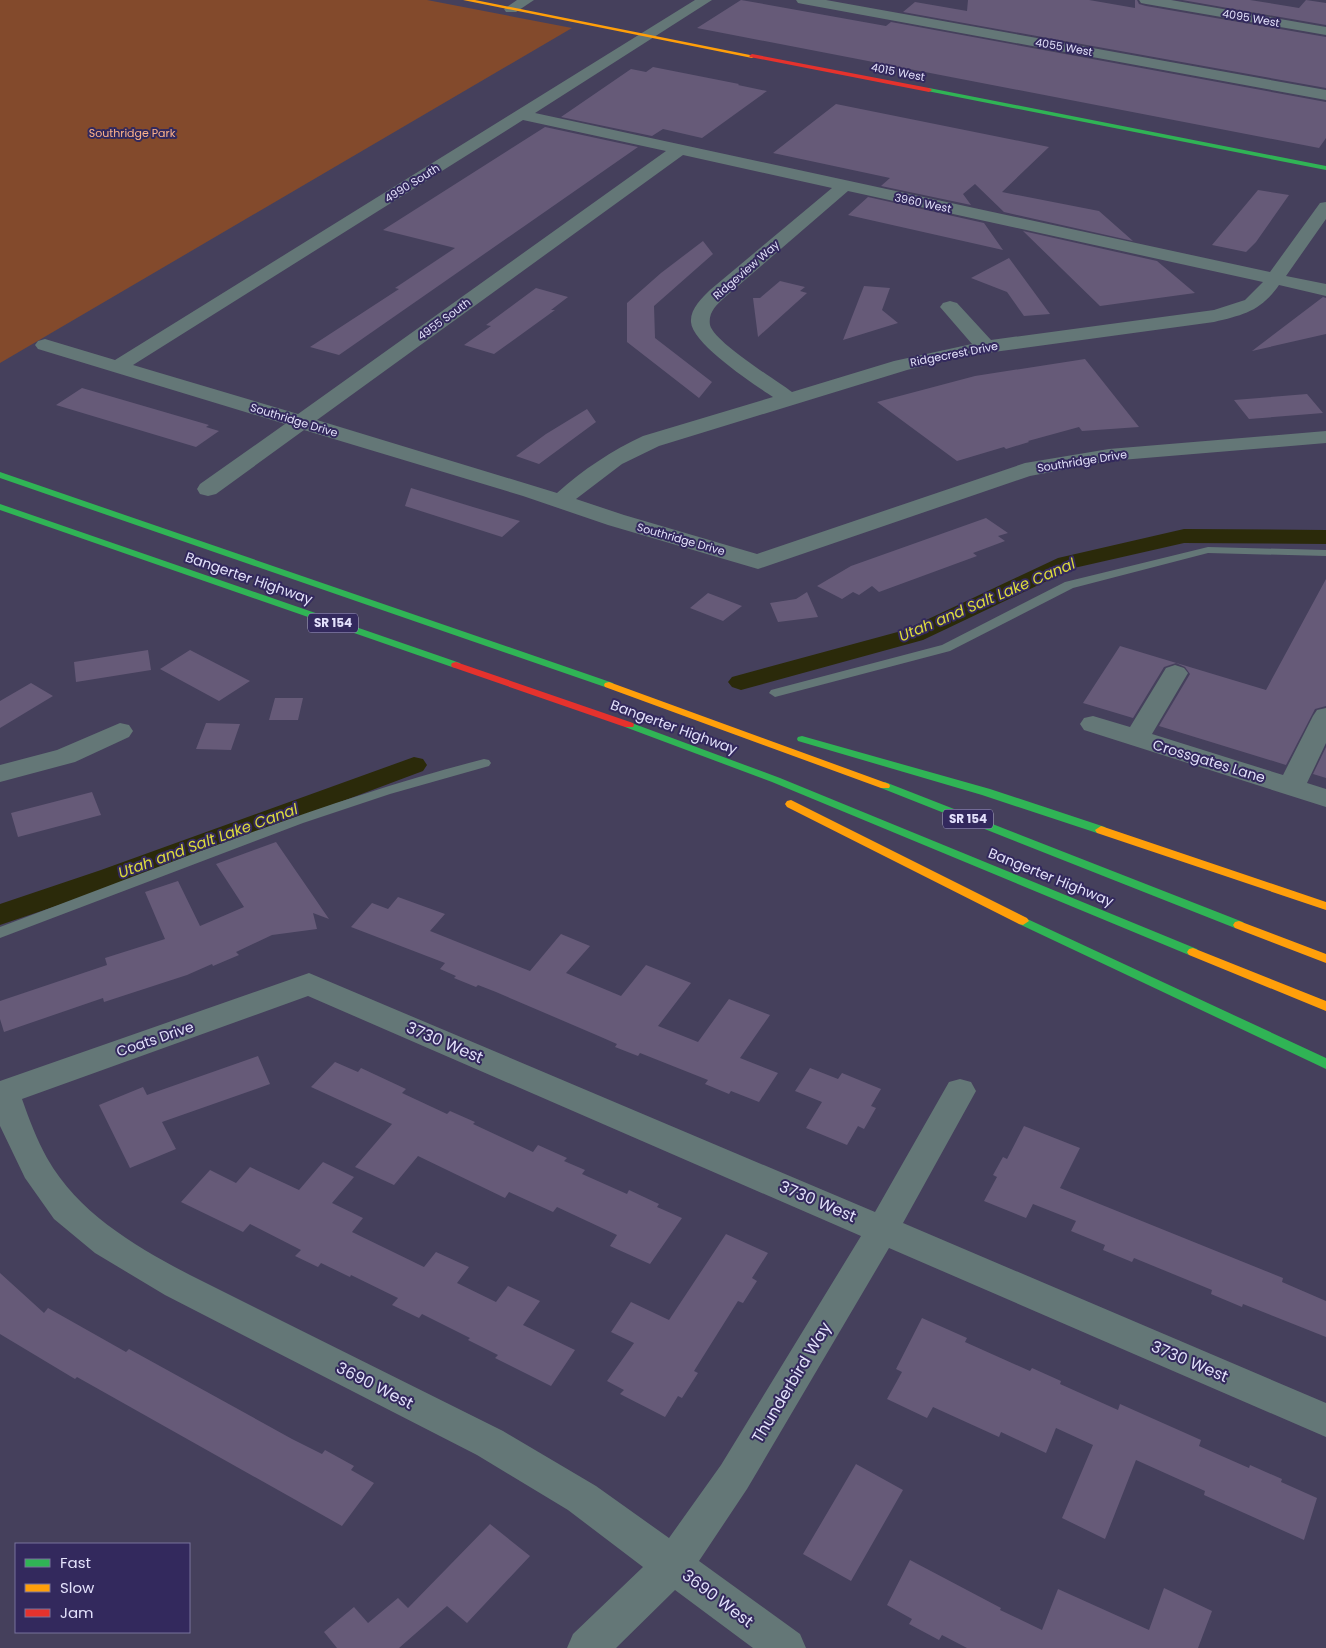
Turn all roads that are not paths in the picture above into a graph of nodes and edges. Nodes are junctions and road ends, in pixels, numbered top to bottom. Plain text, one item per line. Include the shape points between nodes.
1 (466, 0) edge
2 (527, 0) edge
3 (706, 0) edge
4 (803, 0) edge
5 (884, 0) edge
6 (1146, 0) edge
7 (511, 9) junction
8 (868, 12) junction
9 (1326, 30) edge
10 (648, 36) junction
11 (1326, 95) edge
12 (521, 115) junction
13 (679, 150) junction
14 (1326, 168) edge
15 (844, 186) junction
16 (1326, 207) edge
17 (1274, 279) junction
18 (1326, 290) edge
19 (950, 307) dead end
20 (45, 345) dead end
21 (986, 347) junction
22 (118, 366) junction
23 (788, 398) junction
24 (301, 422) junction
25 (1326, 436) edge
26 (0, 475) edge
27 (208, 489) dead end
28 (560, 501) junction
29 (0, 507) edge
30 (1326, 553) edge
31 (1175, 673) dead end
32 (608, 686) junction
33 (775, 693) dead end
34 (1326, 716) edge
35 (1093, 724) dead end
36 (758, 727) dead end
37 (120, 731) dead end
38 (786, 735) dead end
39 (665, 738) junction
40 (1137, 738) junction
41 (484, 763) dead end
42 (0, 774) edge
43 (754, 785) dead end
44 (1291, 787) junction
45 (1326, 798) edge
46 (780, 799) dead end
47 (1326, 906) edge
48 (0, 933) edge
49 (1326, 959) edge
50 (309, 984) joint
51 (1326, 1006) edge
52 (1326, 1064) edge
53 (960, 1091) dead end
54 (2, 1093) edge
55 (882, 1229) junction
56 (1326, 1420) edge
57 (674, 1564) junction
58 (588, 1648) edge
59 (786, 1648) edge

1 - 7 main road, 4015 West
2 - 7 street
3 - 10 street, 4990 South
4 - 8 street, 4055 West
5 - 8 street
6 - 9 street, 4095 West
7 - 10 main road, 4015 West
8 - 11 street, 4055 West
10 - 12 street, 4990 South
10 - 14 main road, 4015 West
12 - 13 street, 3960 West
12 - 22 street, 4990 South
13 - 15 street, 3960 West
13 - 24 street, 4955 South
15 - 17 street, 3960 West
15 - 23 street, Ridgeview Way via 717,294 701,314 701,328 713,343
16 - 17 street, Ridgecrest Drive
17 - 18 street, 3960 West
17 - 21 street, Ridgecrest Drive via 1252,304 1214,316
19 - 21 street
20 - 22 street, Southridge Drive
21 - 23 street, Ridgecrest Drive via 901,365
22 - 24 street, Southridge Drive
23 - 28 street, Ridgecrest Drive via 627,451 602,466
24 - 27 street, 4955 South
24 - 28 street, Southridge Drive
25 - 28 street, Southridge Drive via 1108,456 1025,470 758,562
26 - 32 main road, Bangerter Highway / SR 154
29 - 39 main road, Bangerter Highway / SR 154
30 - 33 lane via 1208,550 1069,585 946,648
31 - 40 street
32 - 36 main road
32 - 49 main road, Bangerter Highway / SR 154 via 882,785
34 - 44 street
35 - 40 street, Crossgates Lane
37 - 42 street via 66,756
38 - 47 main road via 1004,797
39 - 43 main road
39 - 51 main road, Bangerter Highway / SR 154
40 - 44 street, Crossgates Lane
41 - 48 lane via 298,820
44 - 45 street, Crossgates Lane
46 - 52 main road via 1042,930
50 - 54 street, Coats Drive
50 - 55 street, 3730 West
53 - 55 street, Thunderbird Way
54 - 57 street, 3690 West via 35,1169 66,1208 109,1246 490,1443 582,1498
55 - 56 street, 3730 West
55 - 57 street, Thunderbird Way via 734,1477
57 - 58 street, Thunderbird Way
57 - 59 street, 3690 West

